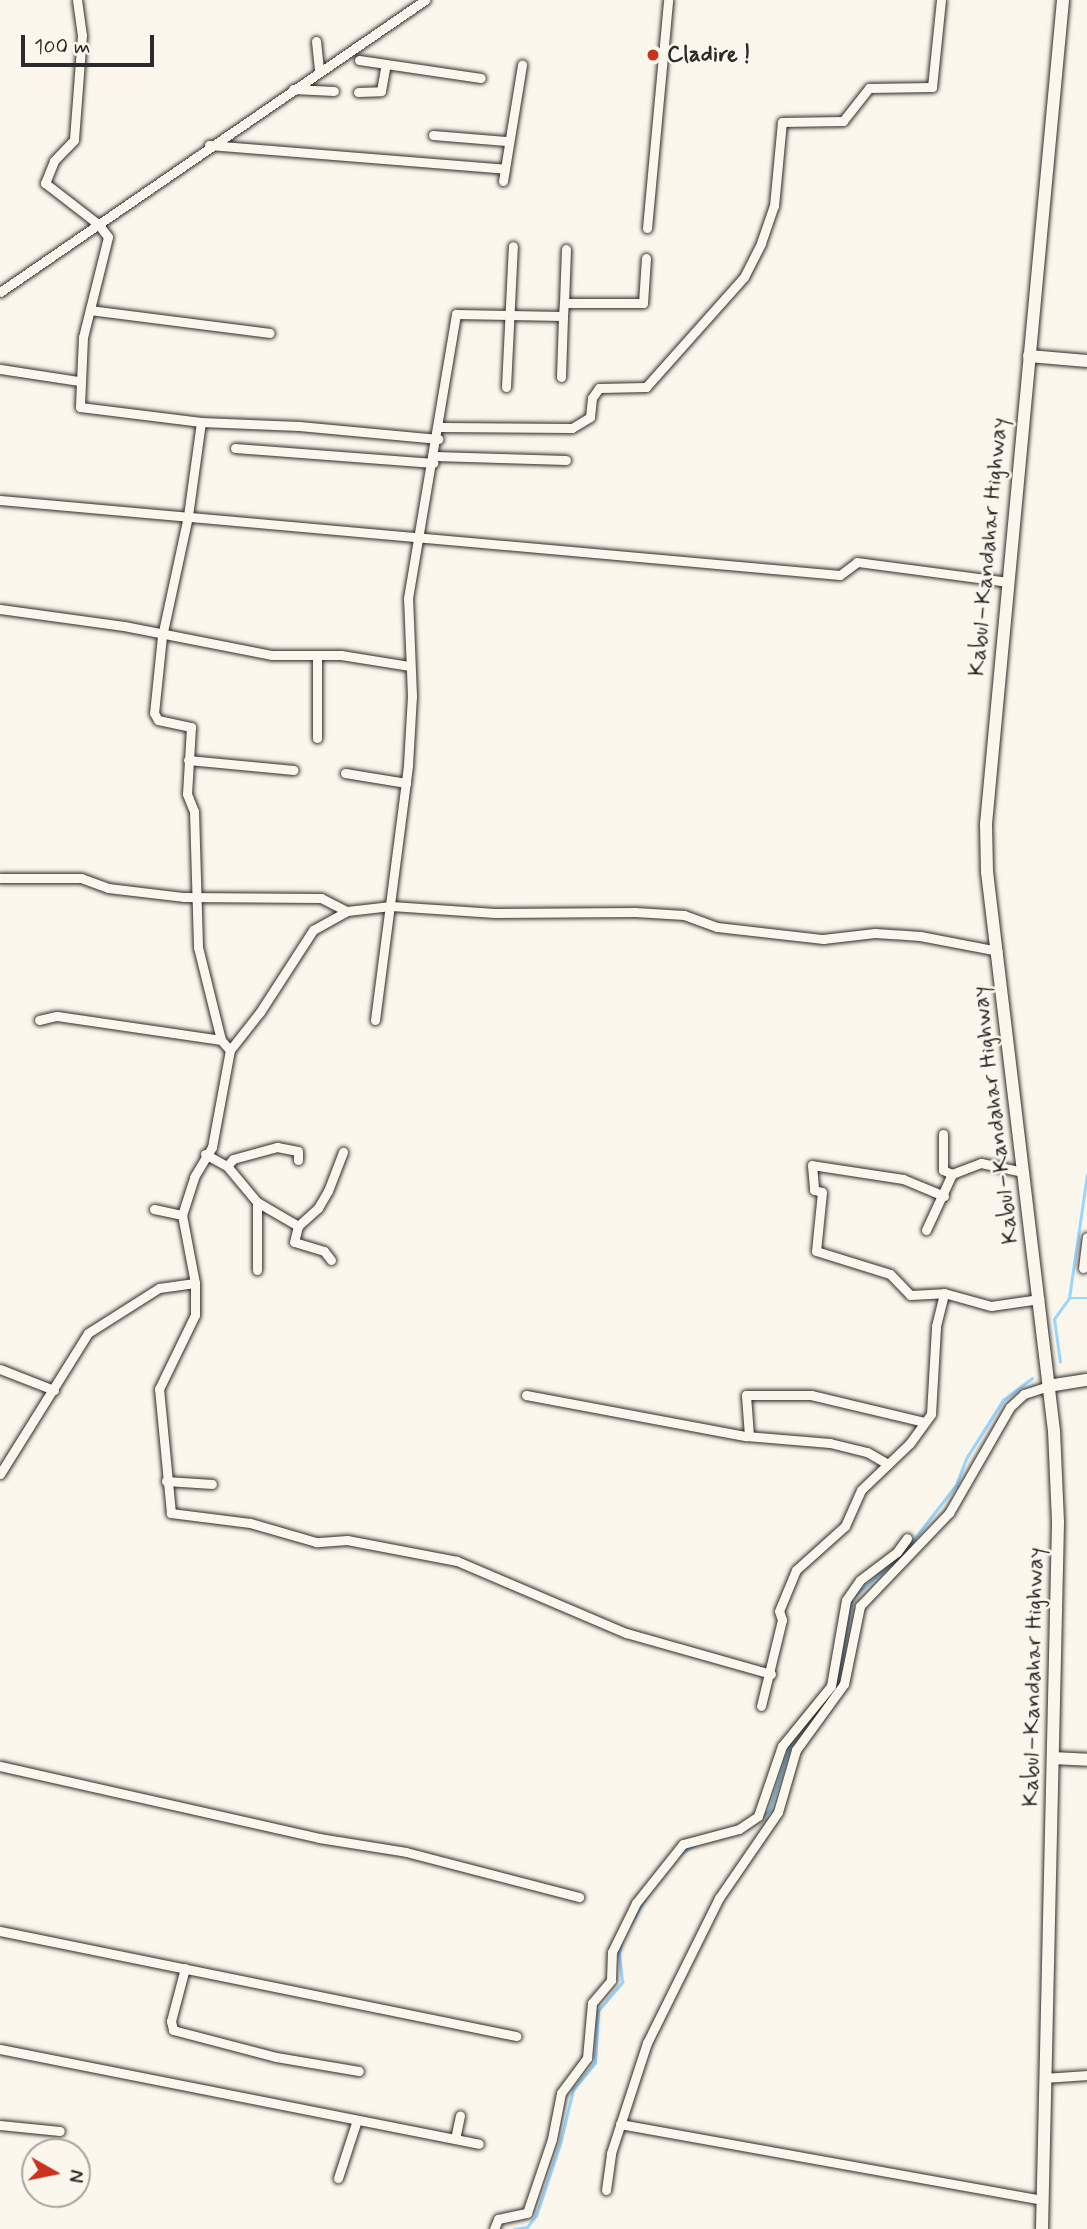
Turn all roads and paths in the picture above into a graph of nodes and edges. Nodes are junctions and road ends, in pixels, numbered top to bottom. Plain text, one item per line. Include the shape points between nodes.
1 (77, 0) edge
2 (425, 0) edge
3 (668, 0) edge
4 (941, 0) edge
5 (1063, 0) edge
6 (316, 41) dead end
7 (359, 60) dead end
8 (386, 64) junction
9 (522, 65) dead end
10 (320, 70) junction
11 (481, 78) dead end
12 (293, 89) junction
13 (334, 91) dead end
14 (358, 92) dead end
15 (433, 135) dead end
16 (506, 141) junction
17 (209, 145) junction
18 (505, 169) junction
19 (503, 181) dead end
20 (98, 223) junction
21 (647, 228) dead end
22 (513, 246) dead end
23 (566, 249) dead end
24 (646, 258) dead end
25 (0, 292) edge
26 (564, 303) junction
27 (90, 310) junction
28 (509, 315) junction
29 (563, 316) junction
30 (270, 333) dead end
31 (1028, 356) junction
32 (1087, 361) edge
33 (0, 369) edge
34 (561, 377) dead end
35 (78, 381) junction
36 (506, 387) dead end
37 (201, 422) junction
38 (440, 427) junction
39 (438, 439) junction
40 (235, 448) dead end
41 (434, 459) junction
42 (566, 460) dead end
43 (0, 500) edge
44 (188, 516) junction
45 (417, 537) junction
46 (1008, 582) junction
47 (0, 609) edge
48 (162, 636) junction
49 (317, 655) junction
50 (410, 666) junction
51 (317, 738) dead end
52 (188, 760) junction
53 (294, 770) dead end
54 (345, 773) dead end
55 (407, 783) junction
56 (0, 878) edge
57 (195, 895) junction
58 (391, 906) junction
59 (347, 911) junction
60 (998, 951) junction
61 (39, 1020) dead end
62 (375, 1020) dead end
63 (221, 1040) junction
64 (230, 1050) junction
65 (943, 1134) dead end
66 (343, 1152) dead end
67 (205, 1154) junction
68 (298, 1160) dead end
69 (227, 1166) junction
70 (1023, 1172) junction
71 (952, 1174) junction
72 (944, 1196) junction
73 (257, 1202) junction
74 (154, 1209) dead end
75 (182, 1215) junction
76 (298, 1226) junction
77 (926, 1230) dead end
78 (1087, 1237) edge
79 (331, 1260) dead end
80 (1083, 1268) dead end
81 (257, 1270) dead end
82 (195, 1283) junction
83 (944, 1293) junction
84 (1039, 1299) junction
85 (0, 1368) edge
86 (1087, 1380) edge
87 (1048, 1386) junction
88 (54, 1390) junction
89 (526, 1395) dead end
90 (924, 1422) junction
91 (749, 1436) junction
92 (888, 1464) junction
93 (0, 1474) edge
94 (166, 1482) junction
95 (212, 1485) dead end
96 (907, 1538) dead end
97 (848, 1598) junction
98 (863, 1602) junction
99 (771, 1674) junction
100 (836, 1687) junction
101 (761, 1706) dead end
102 (1053, 1758) junction
103 (1087, 1760) edge
104 (0, 1766) edge
105 (579, 1897) dead end
106 (0, 1931) edge
107 (185, 1968) junction
108 (516, 2036) dead end
109 (0, 2049) edge
110 (359, 2071) dead end
111 (1087, 2075) edge
112 (1044, 2078) junction
113 (460, 2116) dead end
114 (357, 2120) junction
115 (620, 2124) junction
116 (0, 2125) edge
117 (60, 2131) dead end
118 (455, 2139) junction
119 (479, 2144) dead end
120 (338, 2178) dead end
121 (606, 2190) dead end
122 (1043, 2200) junction
123 (494, 2229) edge
124 (1042, 2229) edge

1 - 20 street via 82,34 74,140 54,161 45,183
2 - 10 street
3 - 21 street
4 - 38 street via 932,87 869,88 843,121 782,122 775,206 744,277 646,387 599,388 592,398 590,417 572,428
5 - 31 main road, Kabul–Kandahar Highway
6 - 10 street
7 - 8 street
8 - 11 street
8 - 14 street via 381,91
9 - 16 street
10 - 12 street
12 - 13 street
12 - 17 street
15 - 16 street
16 - 18 street
17 - 18 street
17 - 20 street
18 - 19 street
20 - 25 street
20 - 27 street via 108,237 107,250
22 - 28 street
23 - 26 street
24 - 26 street via 643,303
26 - 29 street
27 - 30 street
27 - 35 street
28 - 29 street
28 - 36 street
28 - 38 street via 456,314
29 - 34 street
31 - 32 main road
31 - 46 main road, Kabul–Kandahar Highway
33 - 35 street
35 - 37 street via 80,407
37 - 39 street
37 - 44 street
38 - 39 street
39 - 41 street
40 - 41 street
41 - 42 street
41 - 45 street
43 - 44 street
44 - 45 street
44 - 48 street
45 - 46 street via 840,575 857,562
45 - 50 street via 408,598
46 - 60 main road, Kabul–Kandahar Highway via 986,824 987,872
47 - 48 street via 124,626
48 - 49 street via 271,655
48 - 52 street via 154,717 190,725
49 - 50 street
49 - 51 street
50 - 55 street
52 - 53 street
52 - 57 street
54 - 55 street
55 - 58 street
56 - 57 street via 80,878 108,888
57 - 59 street via 321,898
57 - 63 street via 206,990
58 - 59 street
58 - 60 street via 495,913 684,915 718,928 822,939 875,933 920,936
58 - 62 street
59 - 64 street via 313,930
60 - 70 main road, Kabul–Kandahar Highway
61 - 63 street via 57,1016
63 - 64 street
64 - 67 street via 212,1147
65 - 71 street via 943,1170
66 - 76 street via 318,1208
67 - 69 street
67 - 75 street
68 - 69 street via 298,1151 277,1147 233,1159
69 - 73 street
70 - 71 street via 981,1163
70 - 84 main road, Kabul–Kandahar Highway
71 - 72 street
72 - 77 street
72 - 83 street via 903,1179 812,1165 814,1190 822,1192 816,1251 890,1273 910,1294
73 - 76 street
73 - 81 street
74 - 75 street
75 - 82 street
76 - 79 street via 294,1242 324,1251
78 - 80 street
82 - 88 street via 159,1288 88,1333
82 - 94 street via 195,1315 189,1336 159,1389
83 - 84 street via 990,1306
83 - 90 street via 936,1326 934,1401
84 - 87 main road, Kabul–Kandahar Highway
85 - 88 street
86 - 87 main road
87 - 98 street via 1024,1394 1010,1407 949,1513
87 - 102 main road, Kabul–Kandahar Highway via 1058,1522
88 - 93 street
89 - 91 street
90 - 91 street via 811,1395 758,1394 746,1395
90 - 92 street
91 - 92 street via 830,1443 867,1452
92 - 99 street via 861,1490 845,1526 796,1570 779,1611 782,1620
94 - 95 street
94 - 99 street via 174,1515 250,1523 316,1542 347,1540 457,1561 626,1633
96 - 97 street via 897,1552 860,1580
97 - 98 street
97 - 100 street
98 - 100 street
99 - 101 street
100 - 115 street via 796,1750 778,1812 719,1898 646,2043
100 - 123 street via 782,1746 758,1816 739,1829 683,1844 636,1903 612,1952 611,1980 592,2003 587,2058 561,2093 552,2139 527,2213 498,2220
102 - 103 main road
102 - 112 main road, Kabul–Kandahar Highway
104 - 105 street via 319,1838 406,1852
106 - 107 street
107 - 108 street
107 - 110 street via 170,2021 173,2030 276,2057
109 - 114 street
111 - 112 street
112 - 122 main road, Kabul–Kandahar Highway
113 - 118 street
114 - 118 street
114 - 120 street
115 - 121 street
115 - 122 street
116 - 117 street
118 - 119 street
122 - 124 main road, Kabul–Kandahar Highway

